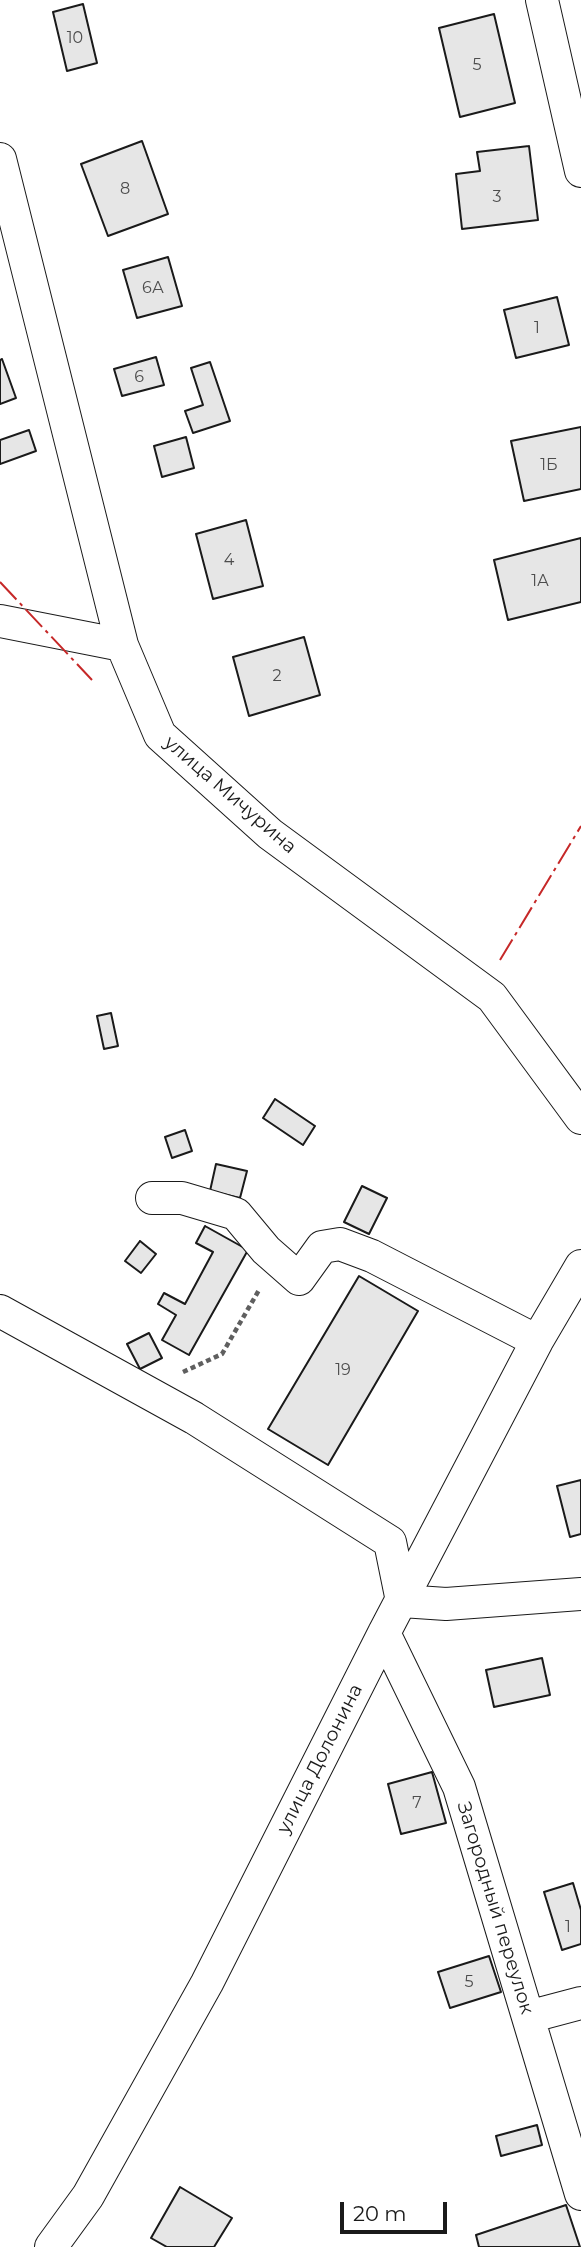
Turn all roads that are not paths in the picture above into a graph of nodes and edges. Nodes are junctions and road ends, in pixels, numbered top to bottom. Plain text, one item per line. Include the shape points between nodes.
1 (542, 0) edge
2 (0, 159) edge
3 (581, 172) edge
4 (0, 621) edge
5 (122, 645) junction
6 (581, 1118) edge
7 (152, 1198) dead end
8 (581, 1266) edge
9 (0, 1311) edge
10 (537, 1341) junction
11 (581, 1594) edge
12 (401, 1601) junction
13 (384, 1633) junction
14 (581, 2003) edge
15 (528, 2017) junction
16 (581, 2194) edge
17 (51, 2247) edge

1 - 3 street
2 - 5 street, улица Мичурина
4 - 5 street
5 - 6 street, улица Мичурина via 160,735 270,834 492,997
7 - 10 street via 182,1198 236,1214 299,1279 323,1247 340,1244
8 - 10 street, улица Долонина
9 - 12 street via 194,1418 390,1542
10 - 12 street, улица Долонина
11 - 12 street via 446,1604
12 - 13 street, улица Долонина
13 - 15 street, Загородный переулок via 460,1787
13 - 17 street, улица Долонина via 207,1983 88,2196
14 - 15 street
15 - 16 street, Загородный переулок

